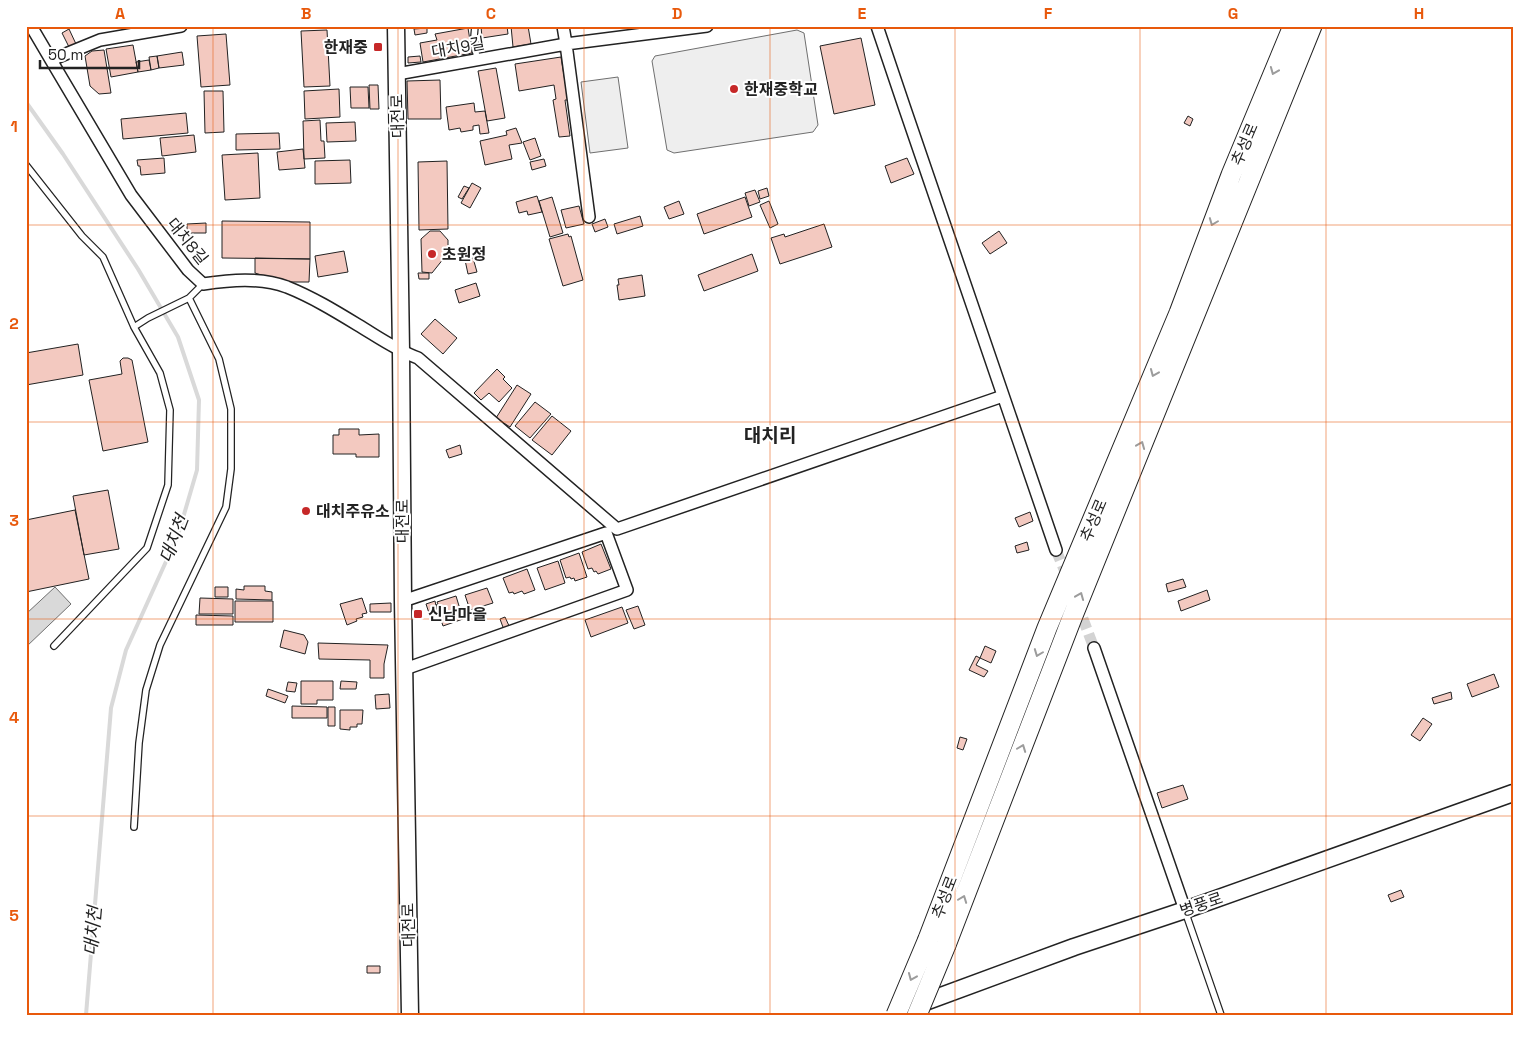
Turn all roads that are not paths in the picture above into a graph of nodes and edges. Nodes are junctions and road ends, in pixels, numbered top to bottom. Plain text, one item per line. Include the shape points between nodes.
1 (31, 26) edge
2 (181, 26) edge
3 (396, 26) edge
4 (475, 26) edge
5 (563, 26) edge
6 (707, 26) edge
7 (877, 26) edge
8 (1292, 26) edge
9 (1312, 26) edge
10 (566, 44) junction
11 (51, 60) junction
12 (478, 60) junction
13 (396, 74) junction
14 (26, 165) edge
15 (589, 217) dead end
16 (203, 284) junction
17 (189, 298) junction
18 (134, 327) junction
19 (401, 351) junction
20 (1003, 396) junction
21 (612, 531) junction
22 (1056, 550) tunnel mouth
23 (403, 601) junction
24 (54, 646) dead end
25 (1094, 648) tunnel mouth
26 (405, 669) junction
27 (1513, 793) edge
28 (134, 827) dead end
29 (1185, 910) junction
30 (937, 942) junction
31 (410, 1015) edge
32 (890, 1015) edge
33 (896, 1015) edge
34 (916, 1015) edge
35 (1221, 1015) edge

1 - 11 street, 대치8길
2 - 11 street via 100,40
3 - 13 street, 대전로
4 - 12 lane
5 - 10 street
6 - 10 street, 대치9길
7 - 20 street
8 -> 30 main road, 추성로 via 1179,313 1048,628
30 -> 9 main road, 추성로
10 - 12 street, 대치9길
10 - 15 street
11 - 16 street, 대치8길 via 132,195 188,270
12 - 13 street, 대치9길
13 - 19 street, 대전로
14 - 18 lane via 82,236 103,257
16 - 17 lane
16 - 19 street, 대치8길 via 230,280 285,287 328,306
17 - 18 lane
17 - 28 lane via 219,360 231,408 231,469 226,507 160,645 146,690
18 - 24 lane via 160,373 170,410 168,485 147,548
19 - 21 street, 대치8길 via 418,358
19 - 23 street, 대전로
20 - 21 street
20 - 22 street
21 - 23 street
21 - 26 street via 627,590
23 - 26 street, 대전로
25 - 29 street
26 - 31 street, 대전로
27 - 29 street, 병풍로
29 - 32 street, 병풍로
29 - 35 lane
30 -> 33 main road, 추성로, bridge
30 - 34 main road, 추성로, bridge

